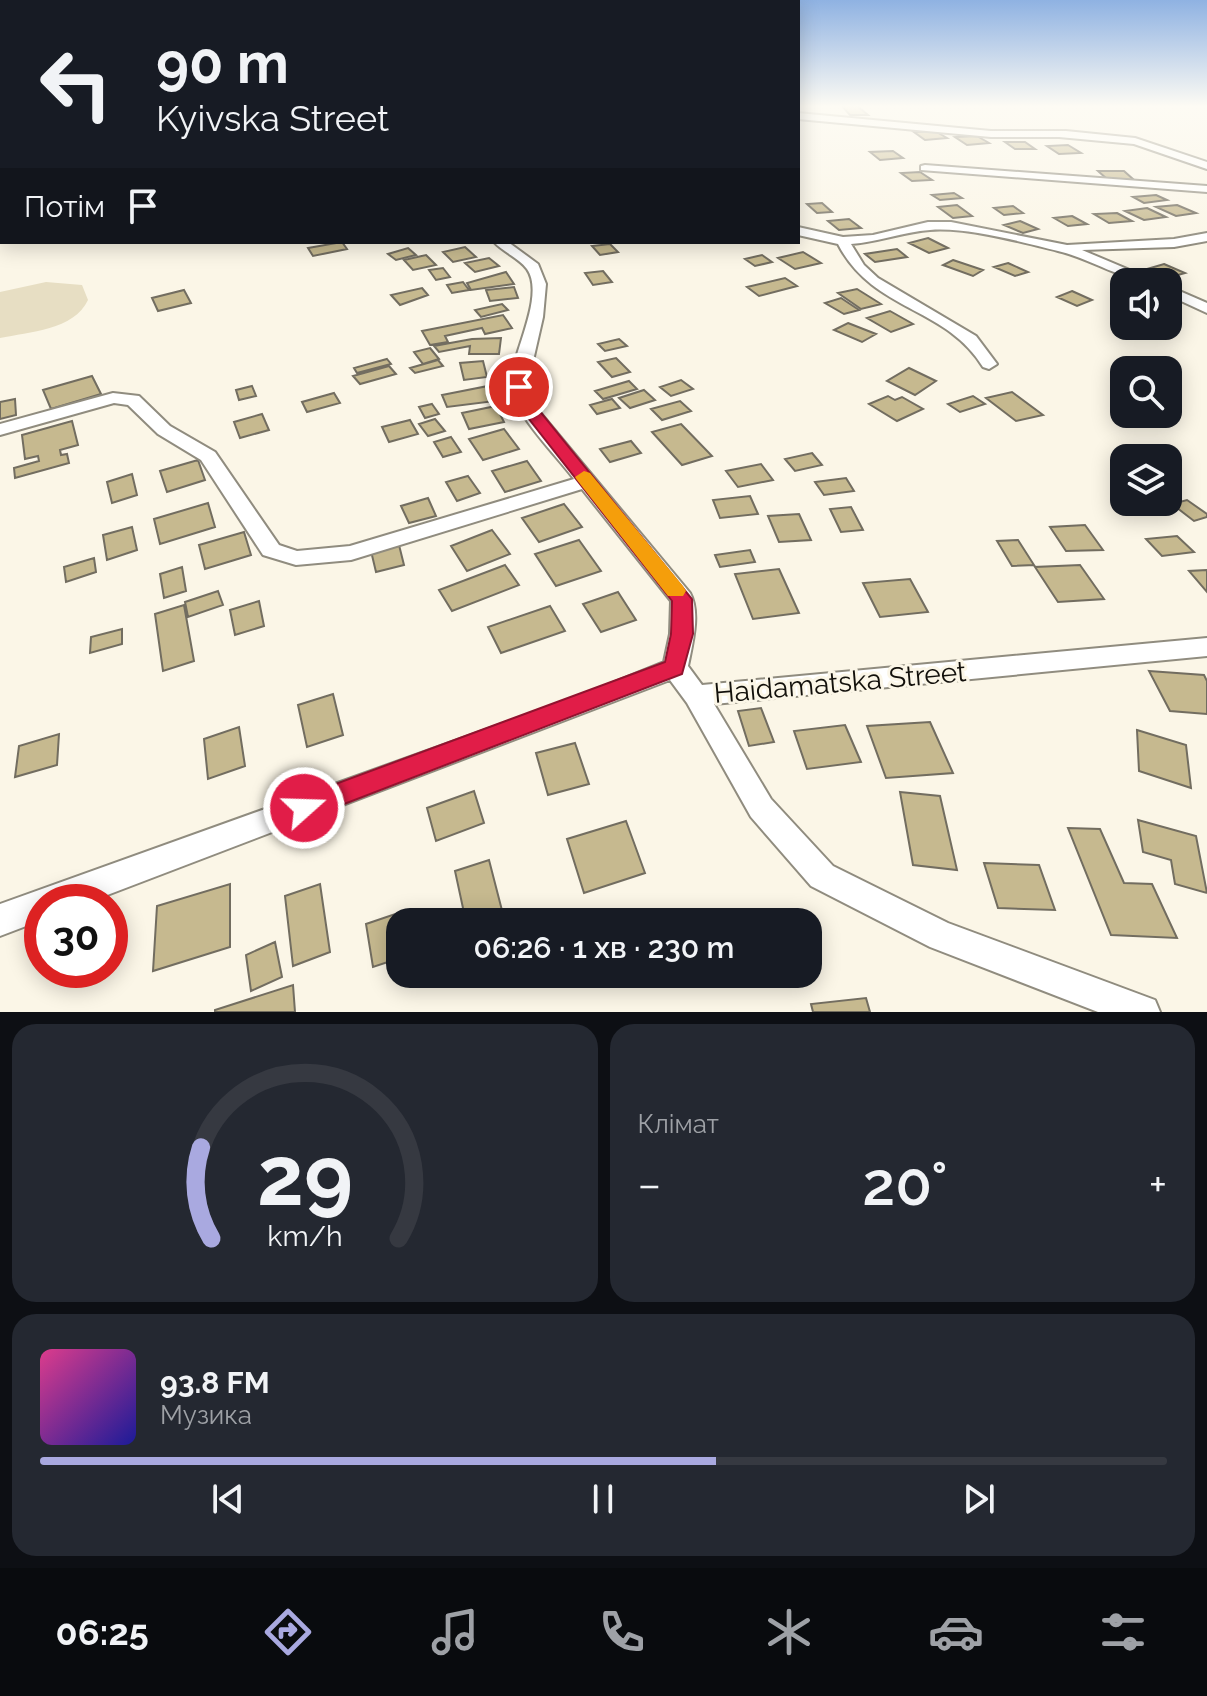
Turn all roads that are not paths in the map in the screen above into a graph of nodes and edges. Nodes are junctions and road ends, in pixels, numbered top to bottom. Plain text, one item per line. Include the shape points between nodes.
1 (1167, 152) edge
2 (1207, 166) edge
3 (925, 168) dead end
4 (1207, 189) edge
5 (800, 231) edge
6 (1207, 237) edge
7 (843, 241) junction
8 (503, 244) edge
9 (1064, 248) junction
10 (1115, 268) edge
11 (1182, 297) edge
12 (1207, 309) edge
13 (989, 364) dead end
14 (0, 430) edge
15 (587, 481) junction
16 (1207, 647) edge
17 (675, 668) junction
18 (696, 696) junction
19 (97, 884) edge
20 (24, 911) edge
21 (0, 920) edge
22 (1143, 1012) edge

1 - 2 street
3 - 4 street
5 - 7 street
6 - 9 street
7 - 9 street via 939,225
7 - 13 street via 853,262 874,283 944,321 987,354
8 - 15 street via 533,267 539,284 519,387 530,411
9 - 10 street
11 - 12 street
14 - 15 street via 113,398 133,400 164,430 208,456 271,550 296,558 351,553
15 - 17 street via 682,599
16 - 18 street, Haidamatska Street
17 - 18 street, Haidamatska Street
17 - 19 street
18 - 22 street via 761,808 822,876 941,936
20 - 21 street

